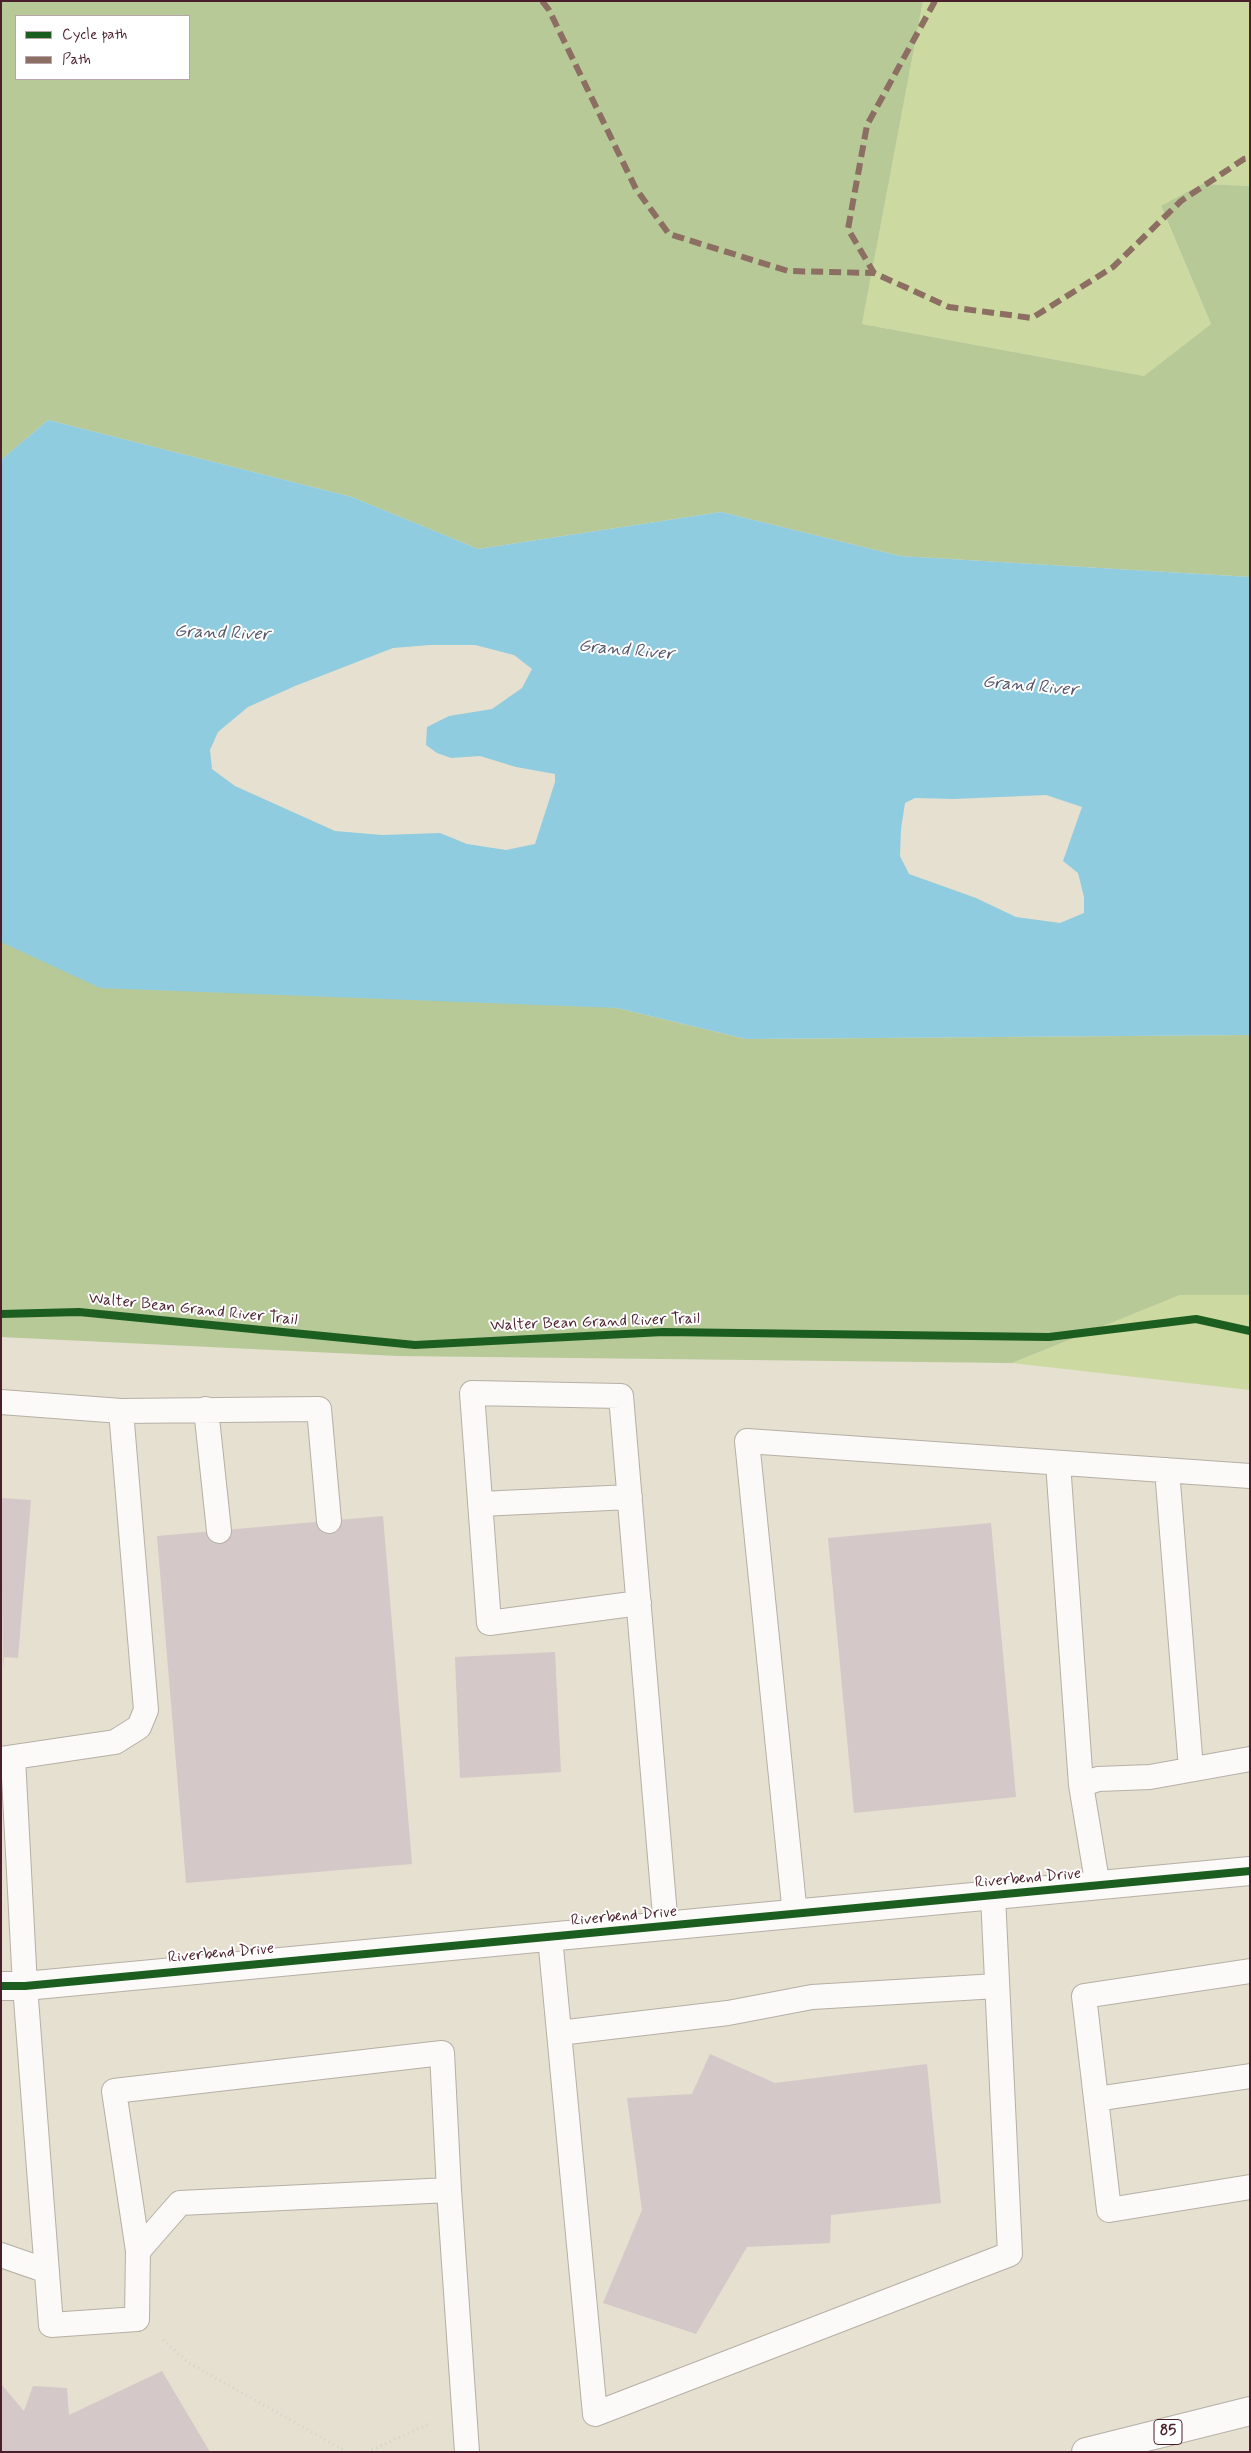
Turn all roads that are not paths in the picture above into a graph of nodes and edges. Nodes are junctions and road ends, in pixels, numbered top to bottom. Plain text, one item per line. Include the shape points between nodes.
1 (1, 1402) edge
2 (206, 1410) junction
3 (121, 1411) junction
4 (1058, 1463) junction
5 (1167, 1470) junction
6 (1250, 1476) edge
7 (630, 1497) junction
8 (480, 1504) junction
9 (329, 1521) dead end
10 (219, 1531) dead end
11 (639, 1603) junction
12 (7, 1758) edge
13 (1250, 1759) edge
14 (1191, 1769) junction
15 (1081, 1785) junction
16 (10, 1867) edge
17 (1250, 1872) edge
18 (1098, 1887) junction
19 (993, 1896) junction
20 (795, 1914) junction
21 (666, 1927) junction
22 (550, 1938) junction
23 (1250, 1971) edge
24 (13, 1986) edge
25 (997, 1986) junction
26 (559, 2033) junction
27 (1250, 2076) edge
28 (1096, 2099) junction
29 (1250, 2187) edge
30 (449, 2190) junction
31 (138, 2251) junction
32 (1, 2255) edge
33 (47, 2271) junction
34 (1250, 2411) edge
35 (467, 2452) edge
36 (1086, 2452) edge

1 - 3 lane
2 - 3 lane
2 - 9 lane via 319,1409
2 - 10 lane
3 - 12 lane via 146,1710 139,1727 115,1742
4 - 5 lane
4 - 15 lane
4 - 20 lane via 747,1441
5 - 6 lane
5 - 14 lane
7 - 8 lane
7 - 8 lane via 621,1396 472,1393
7 - 11 lane
8 - 11 lane via 490,1623
11 - 21 lane
12 - 16 lane
13 - 14 lane
14 - 15 lane via 1150,1777 1098,1779
15 - 18 lane
16 - 24 lane
17 - 18 main road, Riverbend Drive
18 - 19 main road, Riverbend Drive
19 - 20 main road, Riverbend Drive
19 - 25 lane
20 - 21 main road, Riverbend Drive
21 - 22 main road, Riverbend Drive
22 - 24 main road, Riverbend Drive
22 - 26 lane
23 - 28 lane via 1084,1996
24 - 33 lane
25 - 26 lane via 812,1998 728,2013
25 - 26 lane via 1010,2254 594,2414
27 - 28 lane
28 - 29 lane via 1109,2210
30 - 31 lane via 180,2203
30 - 31 lane via 442,2053 114,2091
30 - 35 lane
31 - 33 lane via 137,2319 51,2325
32 - 33 lane
34 - 36 main road, 85

